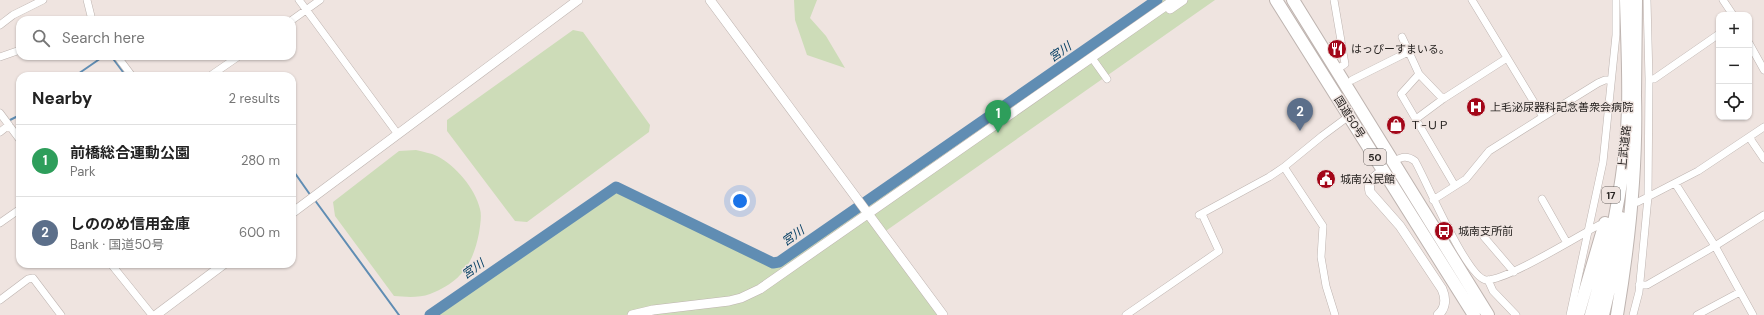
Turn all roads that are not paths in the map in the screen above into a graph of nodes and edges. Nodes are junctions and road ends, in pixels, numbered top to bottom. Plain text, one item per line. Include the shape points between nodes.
1 (43, 0) edge
2 (87, 0) edge
3 (299, 0) edge
4 (320, 0) edge
5 (578, 0) edge
6 (710, 0) edge
7 (1174, 0) edge
8 (1183, 0) edge
9 (1276, 0) edge
10 (1292, 0) edge
11 (1334, 0) edge
12 (1472, 0) edge
13 (1616, 0) edge
14 (1626, 0) edge
15 (1636, 0) edge
16 (1647, 0) edge
17 (1723, 0) edge
18 (306, 10) junction
19 (1731, 12) edge
20 (91, 16) edge
21 (296, 17) edge
22 (0, 25) edge
23 (1716, 36) edge
24 (1402, 37) dead end
25 (1752, 48) edge
26 (16, 51) edge
27 (1408, 52) junction
28 (0, 57) edge
29 (1507, 58) junction
30 (120, 60) edge
31 (233, 60) edge
32 (1093, 60) junction
33 (1336, 70) junction
34 (1764, 70) edge
35 (1627, 71) junction
36 (129, 72) edge
37 (216, 72) edge
38 (1419, 74) junction
39 (1106, 79) dead end
40 (1649, 79) junction
41 (1352, 80) dead end
42 (1610, 80) junction
43 (1635, 96) junction
44 (1443, 99) junction
45 (0, 113) edge
46 (1350, 116) junction
47 (1543, 117) junction
48 (1416, 119) junction
49 (9, 125) junction
50 (1764, 127) edge
51 (0, 132) edge
52 (396, 133) junction
53 (16, 135) edge
54 (1749, 137) junction
55 (1764, 159) edge
56 (1394, 161) junction
57 (1284, 167) junction
58 (1384, 170) junction
59 (1675, 183) junction
60 (1455, 186) junction
61 (1648, 198) junction
62 (1542, 199) dead end
63 (1433, 200) junction
64 (1638, 202) dead end
65 (296, 210) edge
66 (866, 211) junction
67 (16, 212) edge
68 (1764, 215) edge
69 (0, 223) edge
70 (1599, 225) dead end
71 (1589, 230) junction
72 (1484, 237) dead end
73 (1567, 243) junction
74 (1715, 246) junction
75 (114, 268) edge
76 (219, 268) edge
77 (1514, 272) junction
78 (1488, 280) junction
79 (1640, 285) junction
80 (1740, 292) junction
81 (0, 300) edge
82 (61, 315) edge
83 (152, 315) edge
84 (156, 315) edge
85 (632, 315) edge
86 (663, 315) edge
87 (943, 315) edge
88 (1126, 315) edge
89 (1335, 315) edge
90 (1438, 315) edge
91 (1474, 315) edge
92 (1488, 315) edge
93 (1516, 315) edge
94 (1570, 315) edge
95 (1578, 315) edge
96 (1591, 315) edge
97 (1603, 315) edge
98 (1617, 315) edge
99 (1633, 315) edge
100 (1697, 315) edge
101 (1753, 315) edge

1 - 22 street via 13,15
2 - 20 street
3 - 18 street
4 - 18 street
5 - 52 street
6 - 66 street
7 - 32 street
8 - 32 street
9 - 46 highway, 国道50号 / 50
10 - 33 highway, 国道50号 / 50
11 - 33 street via 1344,64
12 - 29 street
13 - 42 street via 1616,35
14 - 35 highway, 上武道路 / 17
15 - 43 highway, 上武道路 / 17
16 - 40 street
17 - 19 street
18 - 21 street
18 - 52 street
23 - 40 street via 1654,79
24 - 27 street
25 - 34 street
26 - 28 street
27 - 38 street
27 - 41 street
29 - 44 street
29 - 47 street
30 - 36 street
31 - 37 street
32 - 39 street
32 - 66 street
33 - 56 highway, 国道50号 / 50
35 - 95 highway, 17 via 1608,211
35 - 96 highway, 上武道路 / 17 via 1628,110 1622,170 1608,248
38 - 44 street
38 - 48 street via 1401,94
40 - 61 street
42 - 47 street via 1598,83
42 - 71 street via 1606,138
43 - 97 highway, 上武道路 / 17 via 1627,182
43 - 98 highway, 17 via 1636,151
44 - 48 street
45 - 49 street
46 - 57 street
46 - 58 highway, 国道50号 / 50
47 - 60 street via 1489,151 1466,179
48 - 60 street
49 - 51 street
49 - 53 street
50 - 54 street
52 - 65 street
54 - 55 street
54 - 59 street
56 - 63 street via 1409,157 1415,161
56 - 92 highway, 国道50号 / 50
57 - 88 street via 1200,214 1219,250
57 - 89 street via 1323,226 1321,257
58 - 90 street via 1370,182 1370,192 1400,226 1442,289 1446,297 1444,307
58 - 91 highway, 国道50号 / 50
59 - 61 street
59 - 74 street
60 - 63 street
61 - 64 street
61 - 79 street
62 - 73 street
63 - 78 street via 1474,272
66 - 85 street via 769,283 741,298 643,311
66 - 86 street via 768,290 750,300 729,306
66 - 87 street
67 - 69 street
68 - 74 street
70 - 71 street
71 - 73 street
71 - 94 street
72 - 77 street
73 - 77 street
74 - 79 street via 1647,285
74 - 80 street
75 - 83 street
76 - 84 street
77 - 78 street
78 - 93 street via 1493,291
79 - 99 street
80 - 100 street
80 - 101 street
81 - 82 street via 33,278

